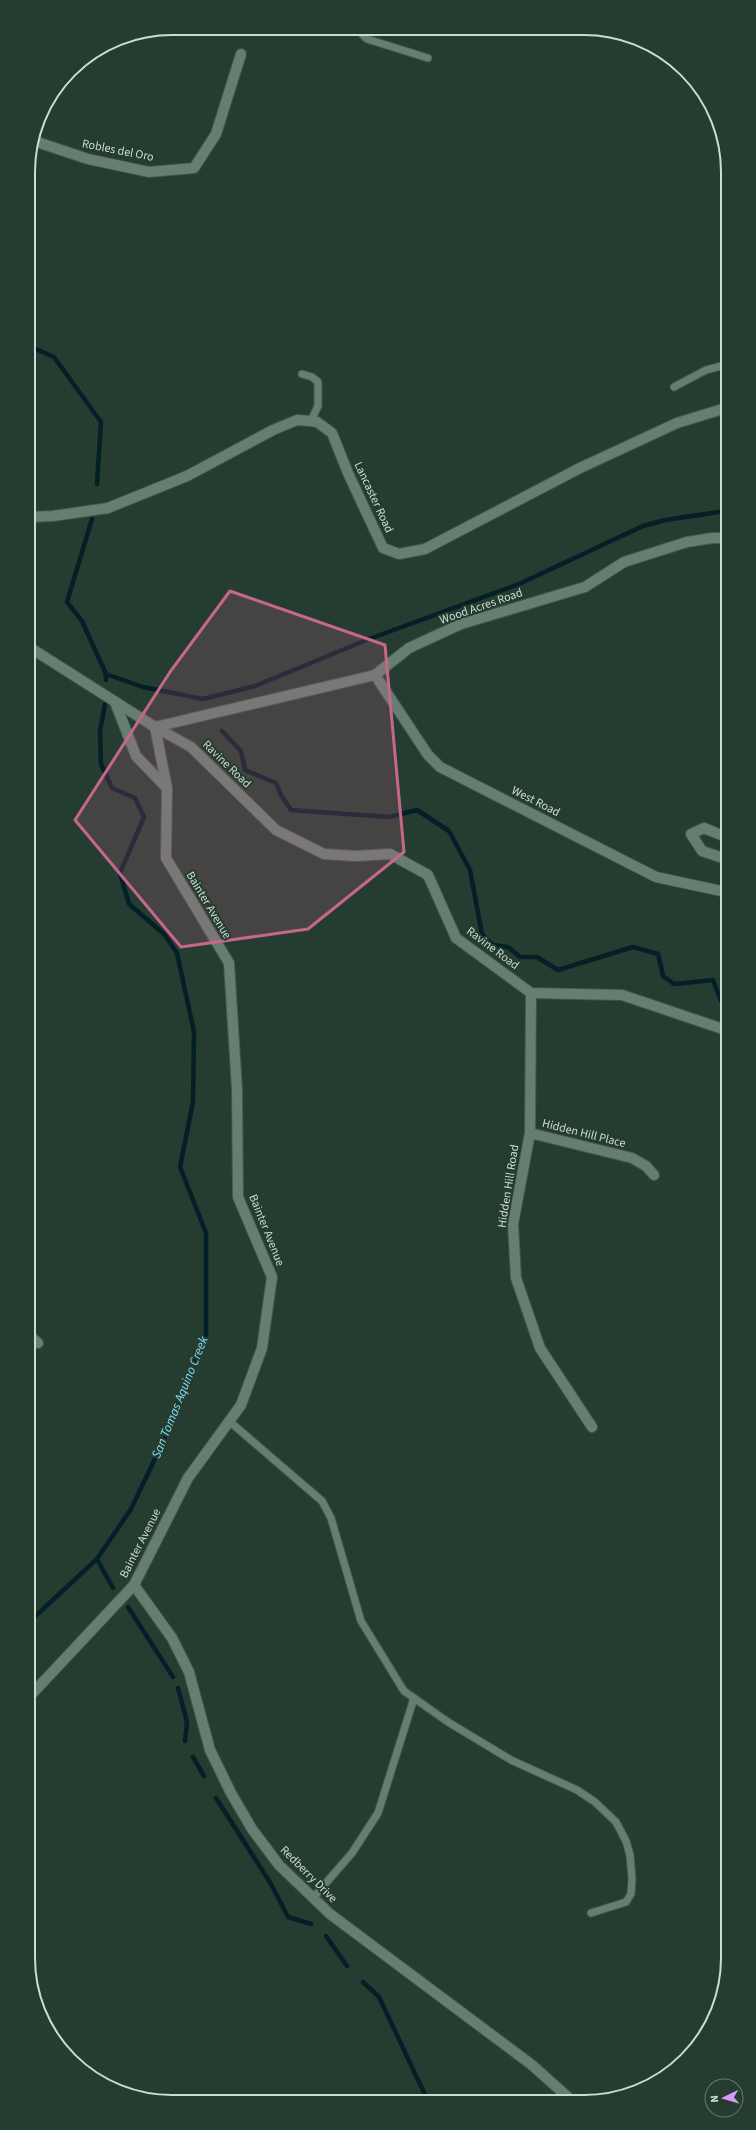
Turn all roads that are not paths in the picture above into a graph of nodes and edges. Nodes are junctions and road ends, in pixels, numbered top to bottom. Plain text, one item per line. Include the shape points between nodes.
1 (363, 35) edge
2 (241, 54) dead end
3 (428, 58) dead end
4 (39, 143) edge
5 (721, 366) edge
6 (302, 374) dead end
7 (674, 387) dead end
8 (721, 410) edge
9 (311, 422) junction
10 (35, 517) edge
11 (721, 538) edge
12 (35, 651) edge
13 (375, 675) junction
14 (115, 702) junction
15 (155, 727) junction
16 (167, 788) junction
17 (721, 835) edge
18 (721, 857) edge
19 (721, 891) edge
20 (532, 993) junction
21 (721, 1028) edge
22 (530, 1133) junction
23 (654, 1175) dead end
24 (35, 1341) edge
25 (38, 1344) dead end
26 (229, 1422) junction
27 (592, 1427) dead end
28 (134, 1586) junction
29 (35, 1691) edge
30 (414, 1698) junction
31 (313, 1898) junction
32 (591, 1913) dead end
33 (565, 2095) edge

1 - 3 lane via 367,39
2 - 4 street, Robles del Oro via 216,134 194,168 149,172 88,159
5 - 7 lane via 706,370
6 - 9 lane via 318,382 318,406
8 - 9 street, Lancaster Road via 677,423 580,468 425,549 399,554 383,548 332,433 317,422
9 - 10 street, Lancaster Road via 297,420 273,430 187,476 108,508
11 - 13 street, Wood Acres Road via 687,542 624,562 585,587 461,624 409,648
12 - 14 street
13 - 15 street, Wood Acres Road
13 - 19 street, West Road via 428,755 440,767 656,877
14 - 15 street
14 - 16 street via 136,756
15 - 16 street, Bainter Avenue
15 - 20 street, Ravine Road via 191,747 276,830 324,854 390,854 428,876 456,938
16 - 26 street, Bainter Avenue via 166,858 229,963 237,1090 238,1197 272,1277 262,1348 241,1405
17 - 18 street via 704,828 691,834 702,850
20 - 21 street via 622,995
20 - 22 street, Hidden Hill Road
22 - 23 street, Hidden Hill Place via 632,1158 646,1166
22 - 27 street, Hidden Hill Road via 513,1224 516,1278 540,1348
24 - 25 street
26 - 28 street, Bainter Avenue via 188,1478
26 - 30 lane via 322,1501 331,1518 361,1621 404,1691
28 - 29 street, Bainter Avenue
28 - 31 street, Redberry Drive via 172,1638 188,1672 210,1750 231,1793 252,1829 279,1865
30 - 31 lane via 378,1813 352,1853
30 - 32 lane via 511,1760 583,1794 616,1822 630,1854 631,1894 626,1902
31 - 33 street, Redberry Drive via 330,1914 532,2066

